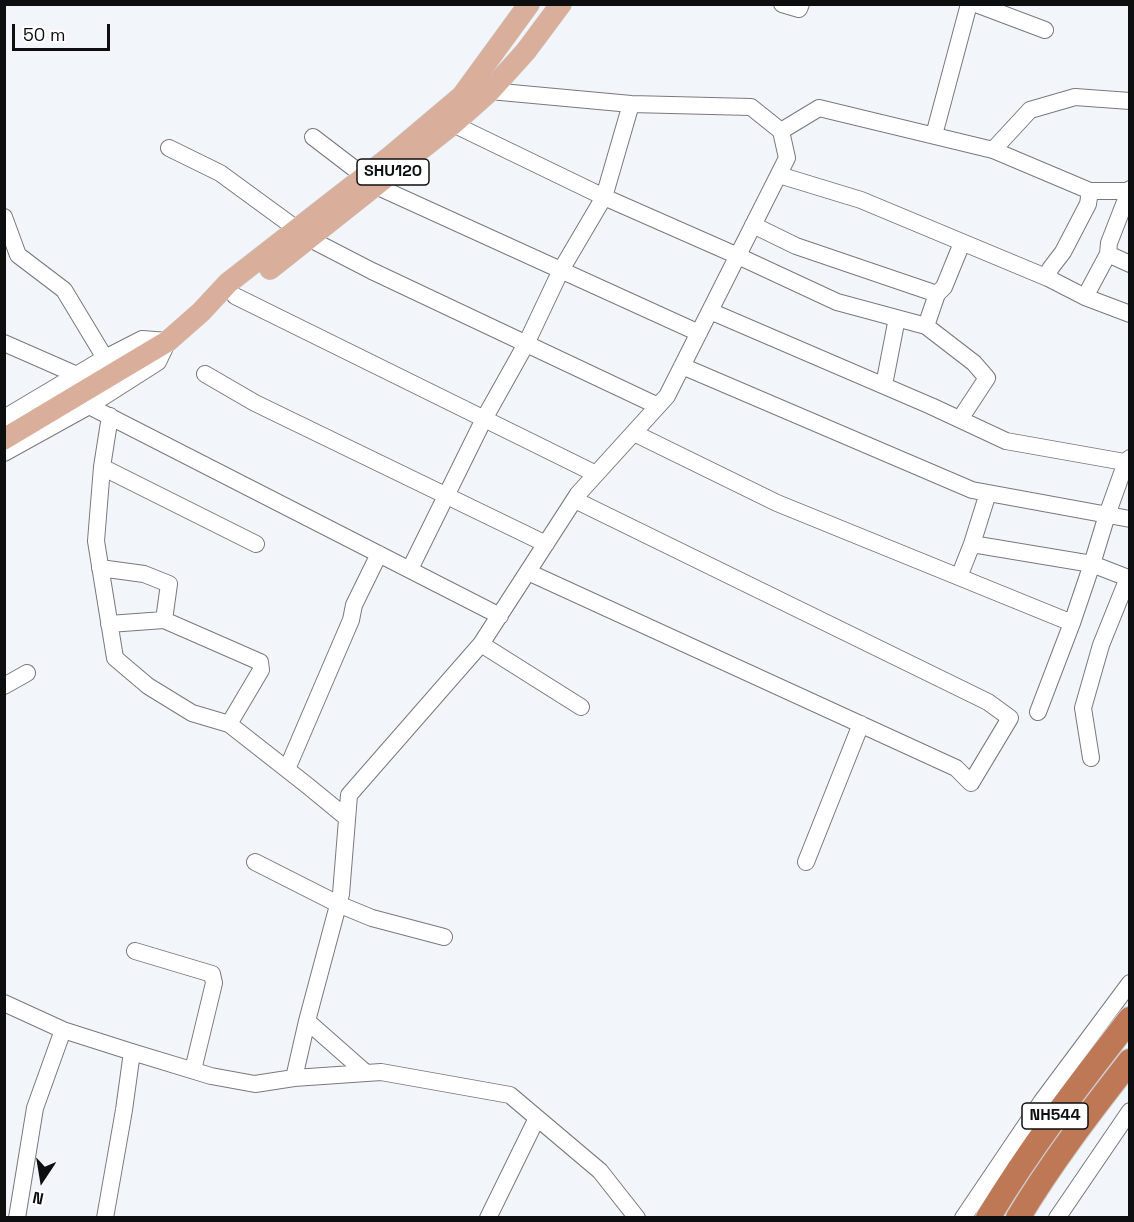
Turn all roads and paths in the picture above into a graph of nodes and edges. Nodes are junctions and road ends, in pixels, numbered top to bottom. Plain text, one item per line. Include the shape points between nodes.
1 (530, 4) edge
2 (561, 4) edge
3 (782, 4) edge
4 (801, 4) edge
5 (969, 4) edge
6 (976, 4) edge
7 (1045, 30) dead end
8 (490, 91) junction
9 (1130, 101) edge
10 (631, 104) junction
11 (453, 124) junction
12 (781, 131) junction
13 (934, 135) junction
14 (313, 137) dead end
15 (169, 148) dead end
16 (993, 150) junction
17 (779, 175) junction
18 (370, 181) junction
19 (1129, 190) edge
20 (1090, 191) junction
21 (604, 197) junction
22 (4, 217) edge
23 (753, 225) junction
24 (304, 234) junction
25 (962, 243) junction
26 (1108, 254) junction
27 (738, 256) junction
28 (1130, 264) edge
29 (561, 270) junction
30 (1048, 278) junction
31 (937, 294) junction
32 (235, 296) junction
33 (1085, 297) junction
34 (710, 311) junction
35 (201, 312) junction
36 (1130, 314) edge
37 (897, 318) junction
38 (926, 326) junction
39 (699, 333) junction
40 (4, 343) edge
41 (526, 344) junction
42 (161, 345) junction
43 (105, 358) junction
44 (682, 366) junction
45 (205, 374) dead end
46 (77, 375) junction
47 (884, 386) junction
48 (89, 406) junction
49 (657, 406) junction
50 (110, 416) junction
51 (4, 418) edge
52 (484, 419) junction
53 (960, 419) junction
54 (634, 433) junction
55 (4, 439) edge
56 (4, 453) edge
57 (1128, 461) edge
58 (102, 467) junction
59 (596, 474) junction
60 (988, 493) junction
61 (446, 495) junction
62 (575, 500) junction
63 (1107, 515) junction
64 (1130, 519) edge
65 (256, 544) dead end
66 (546, 544) junction
67 (972, 544) junction
68 (379, 554) junction
69 (1092, 564) junction
70 (100, 568) junction
71 (410, 569) junction
72 (528, 572) junction
73 (959, 577) junction
74 (500, 615) junction
75 (164, 620) junction
76 (1072, 623) junction
77 (109, 624) junction
78 (481, 644) junction
79 (27, 673) dead end
80 (4, 686) edge
81 (581, 707) dead end
82 (1038, 712) dead end
83 (229, 724) junction
84 (861, 724) junction
85 (1091, 758) dead end
86 (287, 769) junction
87 (347, 818) junction
88 (255, 862) dead end
89 (806, 862) dead end
90 (338, 904) junction
91 (444, 937) dead end
92 (135, 951) dead end
93 (1130, 983) edge
94 (4, 1003) edge
95 (1130, 1019) edge
96 (307, 1021) junction
97 (63, 1030) junction
98 (132, 1053) junction
99 (1130, 1061) edge
100 (193, 1070) junction
101 (366, 1073) junction
102 (294, 1077) junction
103 (1130, 1111) edge
104 (537, 1118) junction
105 (16, 1218) edge
106 (105, 1218) edge
107 (488, 1218) edge
108 (637, 1218) edge
109 (963, 1218) edge
110 (988, 1218) edge
111 (1018, 1218) edge
112 (1057, 1218) edge

1 - 18 main road via 462,96 391,156
2 - 8 main road, SHU120
3 - 4 street via 799,9
5 - 13 street
6 - 7 street
8 - 10 street
8 - 11 main road, SHU120
9 - 16 street via 1075,97 1030,110
10 - 12 street via 751,107
10 - 21 street
11 - 18 main road, SHU120
11 - 21 street
12 - 13 street via 819,108
12 - 17 street via 787,158
13 - 16 street
14 - 18 street
15 - 24 street via 220,174
16 - 20 street
17 - 23 street
17 - 25 street via 861,200
18 - 24 main road, SHU120
18 - 29 street
19 - 20 street
19 - 26 street
20 - 30 street via 1088,204
21 - 27 street
21 - 29 street
22 - 43 street via 18,255 64,290
23 - 27 street
23 - 31 street via 796,246
24 - 32 main road, SHU120
24 - 35 main road via 228,283
24 - 41 street
25 - 30 street
25 - 31 street via 944,287
26 - 28 street
26 - 33 street
27 - 34 street
27 - 37 street via 837,302
29 - 39 street
29 - 41 street
30 - 33 street
31 - 38 street
32 - 35 main road, SHU120
32 - 52 street
33 - 36 street
34 - 39 street
34 - 47 street
35 - 42 main road, SHU120
37 - 38 street
37 - 47 street
38 - 53 street via 987,378
39 - 44 street
40 - 46 street
41 - 49 street
41 - 52 street
42 - 43 street via 142,339
42 - 48 street, SHU120 via 158,362
42 - 55 main road, SHU120
43 - 46 street
44 - 49 street via 667,396
44 - 60 street via 972,490
45 - 61 street via 255,403
46 - 51 street
47 - 53 street
48 - 50 street
48 - 56 street, SHU120
49 - 54 street
50 - 58 street
50 - 68 street
52 - 59 street
52 - 61 street
53 - 57 street via 1006,441
54 - 59 street
54 - 73 street via 777,503
57 - 63 street
58 - 65 street
58 - 70 street via 96,541
59 - 62 street
60 - 63 street
60 - 67 street
61 - 66 street
61 - 71 street
62 - 66 street
62 - 84 street via 988,702 1010,718 971,783 956,768
63 - 64 street
63 - 69 street
66 - 72 street
67 - 69 street
67 - 73 street
68 - 71 street
68 - 86 street
69 - 76 street
69 - 85 street via 1128,578 1101,645 1083,708
70 - 75 street via 144,574 169,584
70 - 77 street
71 - 74 street
72 - 74 street
72 - 84 street
73 - 76 street
74 - 78 street
75 - 77 street
75 - 83 street via 260,662 261,670
76 - 82 street
77 - 83 street via 115,658 148,686 192,713
78 - 81 street
78 - 87 street via 349,795
79 - 80 street
83 - 86 street
84 - 89 street
86 - 87 street
87 - 90 street
88 - 90 street
90 - 91 street via 372,918
90 - 96 street
92 - 100 street via 212,974 214,983
93 - 109 street via 1042,1101
94 - 97 street
95 - 110 highway, NH544 via 1052,1120
96 - 101 street
96 - 102 street
97 - 98 street
97 - 105 street via 35,1108
98 - 100 street
98 - 106 street
99 - 111 highway, NH544 via 1036,1187
100 - 102 street via 255,1084
101 - 102 street
101 - 104 street via 381,1072 510,1095
103 - 112 street
104 - 107 street
104 - 108 street via 600,1171

